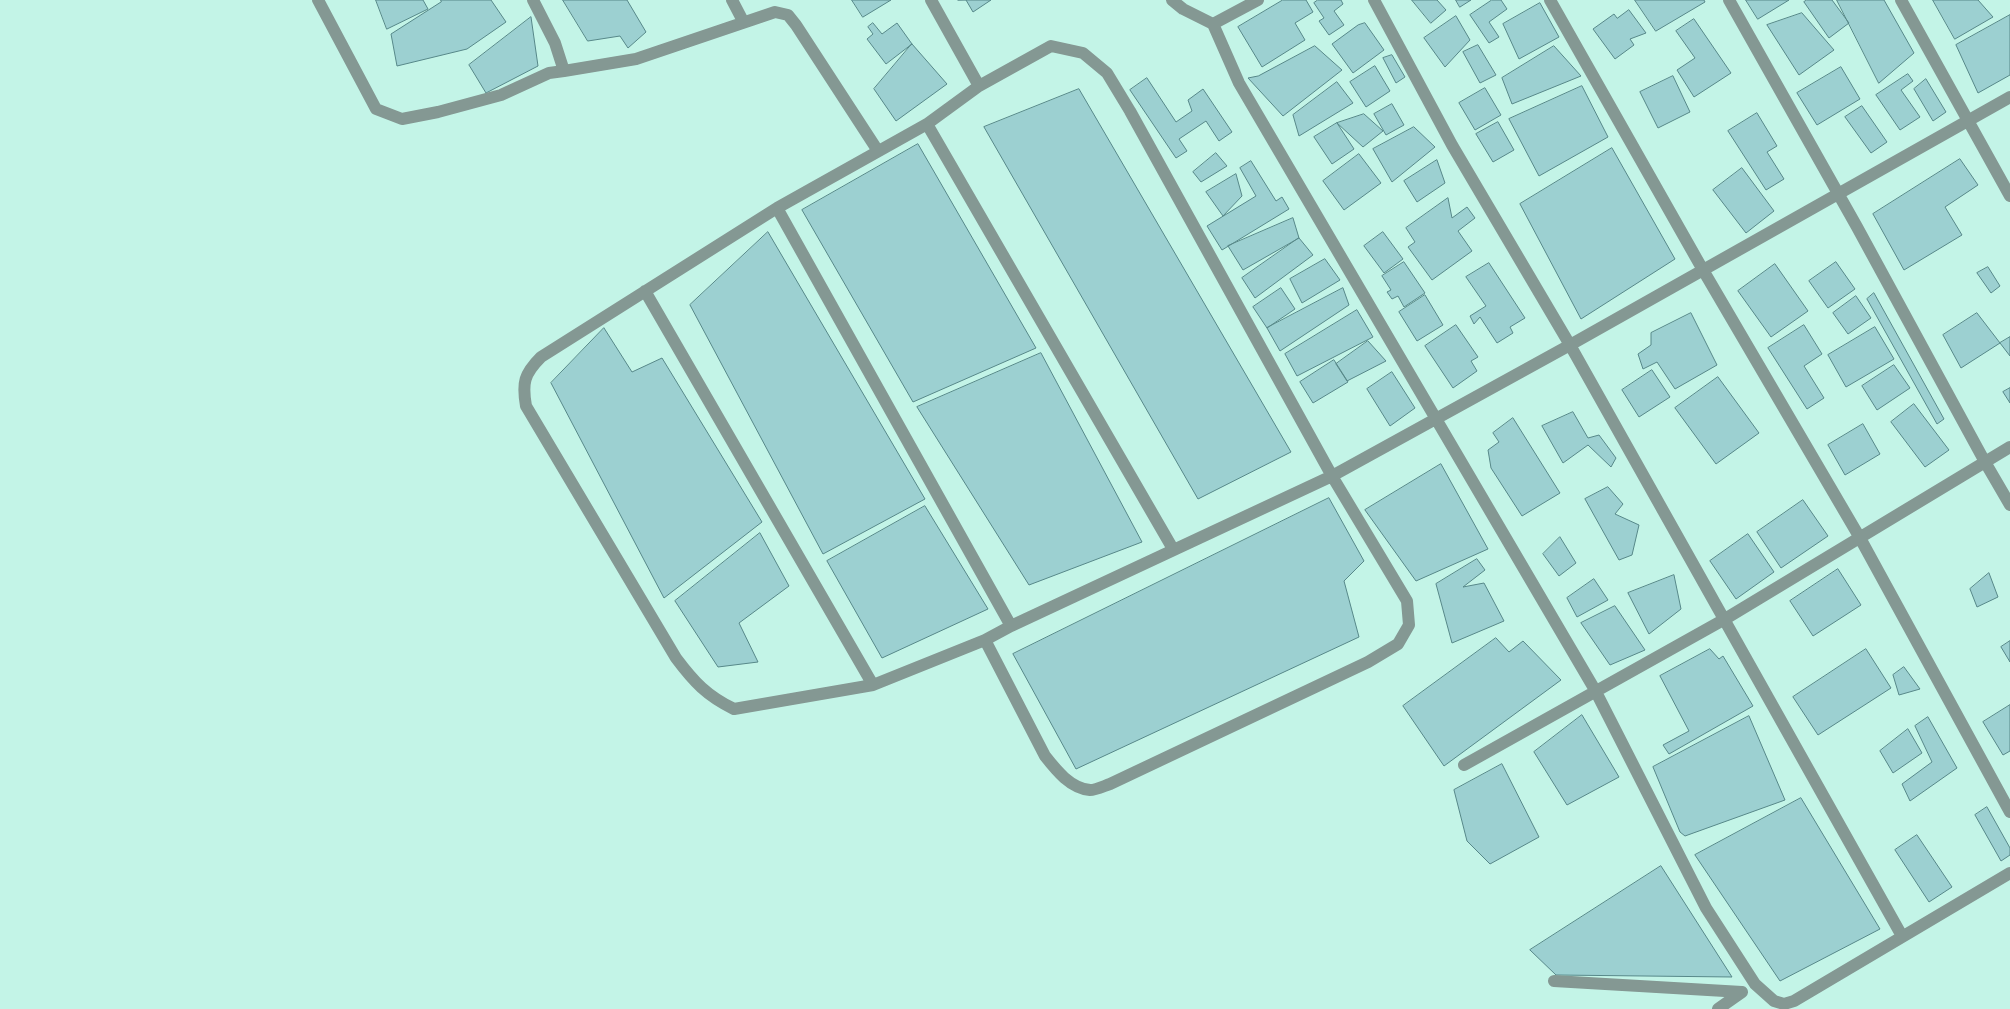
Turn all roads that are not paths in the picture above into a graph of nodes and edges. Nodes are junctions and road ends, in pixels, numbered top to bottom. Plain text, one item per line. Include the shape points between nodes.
1 (318, 0) edge
2 (533, 0) edge
3 (732, 0) edge
4 (931, 0) edge
5 (1172, 0) edge
6 (1258, 0) edge
7 (1374, 0) edge
8 (1550, 0) edge
9 (1729, 0) edge
10 (1901, 0) edge
11 (744, 21) junction
12 (1213, 24) junction
13 (564, 71) junction
14 (979, 86) junction
15 (2010, 97) edge
16 (1968, 121) junction
17 (927, 124) junction
18 (878, 151) junction
19 (1837, 194) junction
20 (2010, 196) edge
21 (777, 208) junction
22 (1703, 270) junction
23 (644, 291) junction
24 (1570, 345) junction
25 (1436, 420) junction
26 (2010, 447) edge
27 (1984, 462) junction
28 (1332, 476) junction
29 (2010, 505) edge
30 (1860, 538) junction
31 (1173, 549) junction
32 (1725, 619) junction
33 (1011, 626) junction
34 (985, 640) junction
35 (872, 685) junction
36 (1595, 690) junction
37 (1464, 765) dead end
38 (2010, 812) edge
39 (2010, 873) edge
40 (1902, 936) junction
41 (1554, 982) dead end
42 (1755, 984) junction
43 (1742, 992) junction
44 (1718, 1009) edge

1 - 13 street via 376,109 402,119 501,95 549,73
2 - 13 street
3 - 11 street
4 - 14 street
5 - 12 street
6 - 12 street
7 - 24 street via 1452,145
8 - 22 street
9 - 19 street
10 - 16 street
11 - 13 street via 636,58
11 - 18 street via 775,12 788,15
12 - 25 street via 1239,83
14 - 17 street
14 - 28 street via 1051,46 1083,53 1108,73
15 - 16 street
16 - 19 street
16 - 20 street
17 - 18 street
17 - 31 street
18 - 21 street
19 - 22 street
19 - 27 street
21 - 23 street
21 - 33 street
22 - 24 street
22 - 30 street
23 - 35 street
23 - 35 street via 541,356 528,370 523,388 526,406 676,658 694,682 716,700 734,709
24 - 25 street
24 - 32 street
25 - 28 street
25 - 36 street
26 - 27 street
27 - 29 street
27 - 30 street
28 - 31 street
28 - 34 street via 1407,601 1408,625 1398,644 1368,662 1137,772 1091,790 1072,784 1057,771 1045,756
30 - 32 street
30 - 38 street
31 - 33 street
32 - 36 street
32 - 40 street
33 - 34 street
34 - 35 street
36 - 37 street
36 - 42 street via 1706,908
39 - 40 street
40 - 42 street via 1812,991 1784,1004 1774,1001
41 - 43 street
42 - 43 street
43 - 44 street

